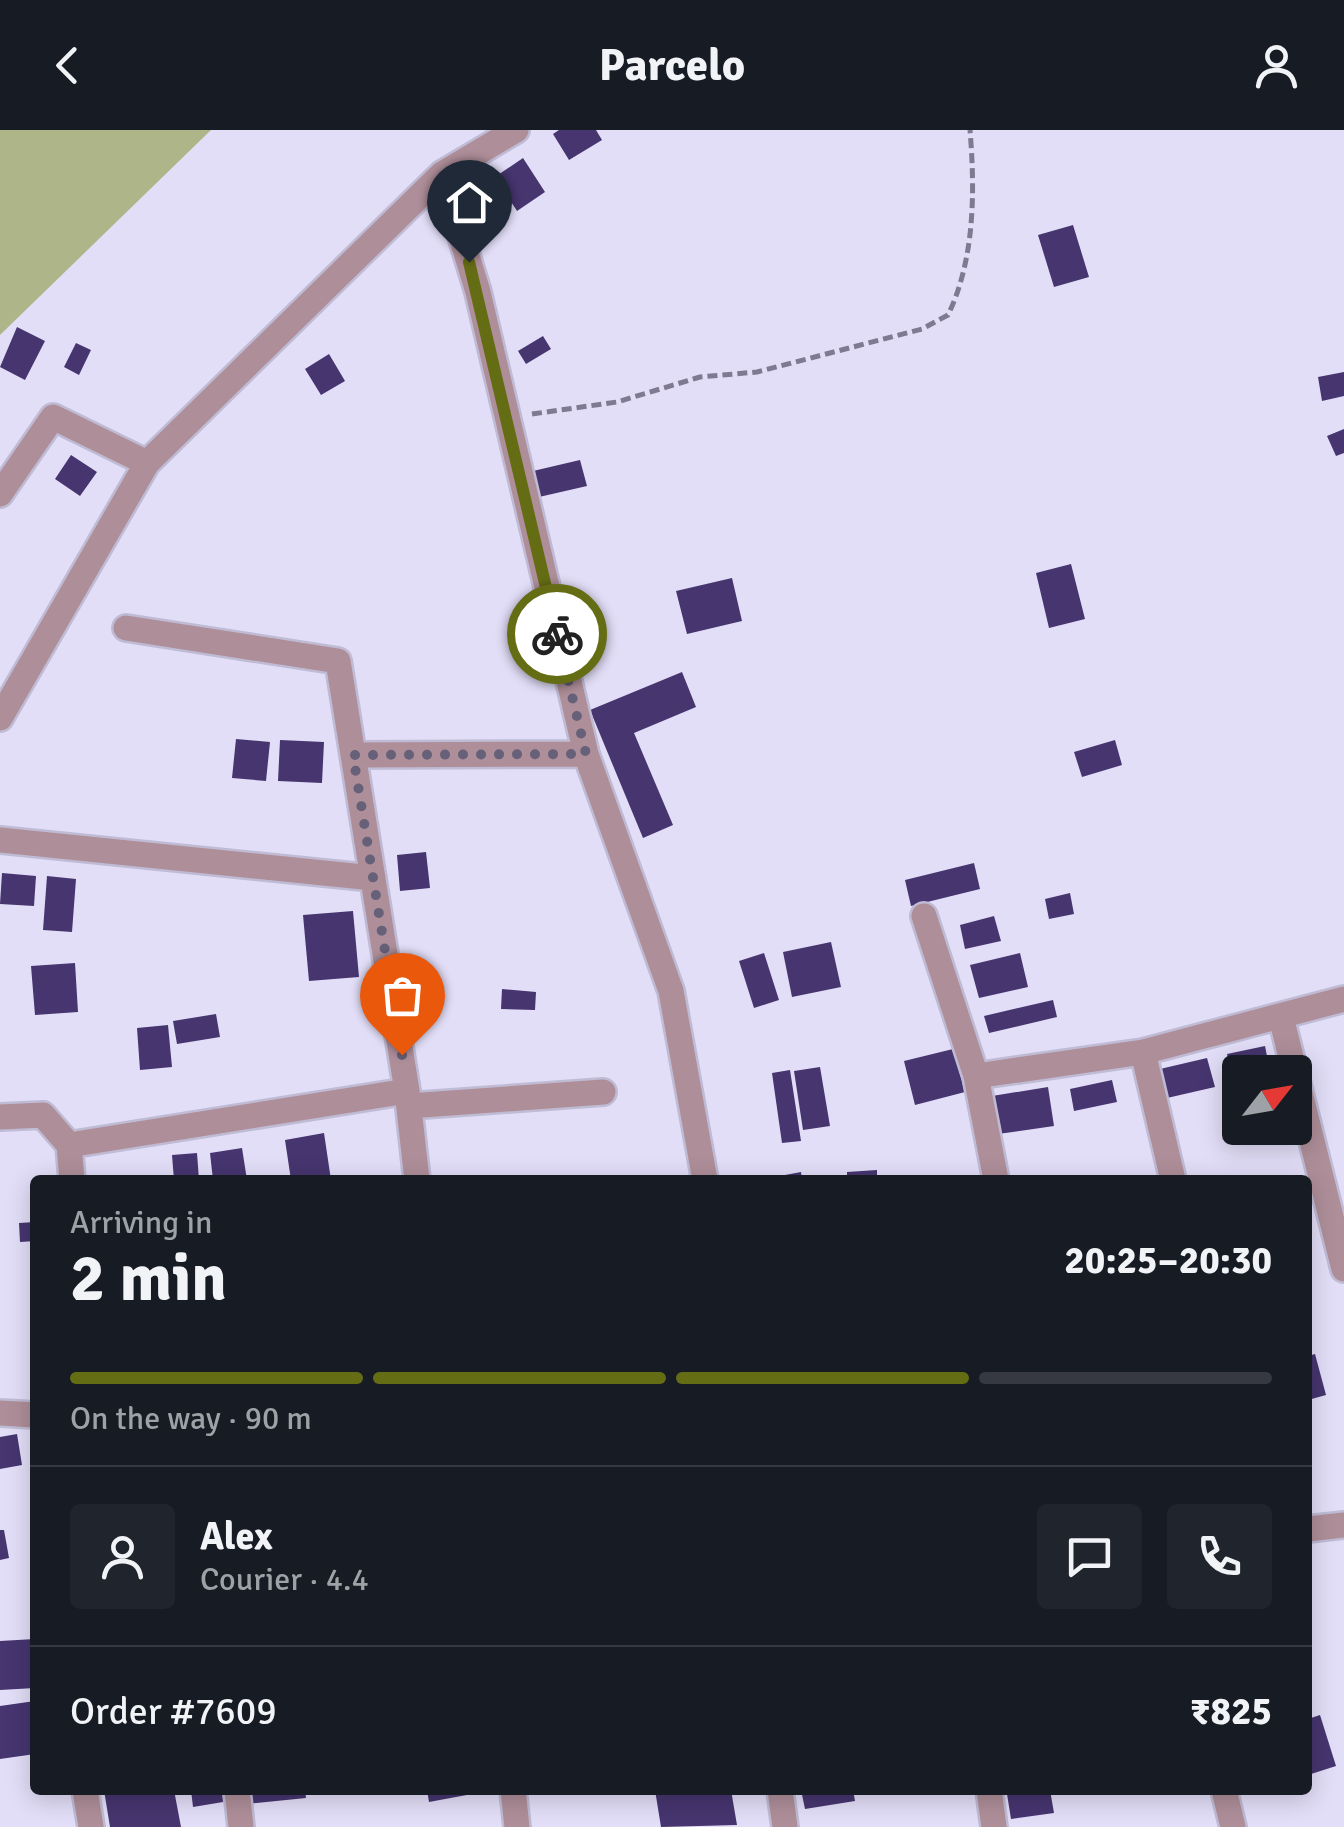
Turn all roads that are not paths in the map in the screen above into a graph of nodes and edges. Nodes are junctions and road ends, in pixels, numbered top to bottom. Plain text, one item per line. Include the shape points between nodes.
1 (516, 130) edge
2 (442, 174) junction
3 (148, 462) junction
4 (0, 494) edge
5 (126, 628) dead end
6 (0, 718) edge
7 (586, 754) junction
8 (353, 755) junction
9 (0, 840) edge
10 (373, 878) junction
11 (924, 916) dead end
12 (1344, 999) edge
13 (1281, 1016) junction
14 (1143, 1052) junction
15 (976, 1076) junction
16 (603, 1092) dead end
17 (408, 1098) junction
18 (0, 1117) edge
19 (70, 1145) junction
20 (72, 1175) edge
21 (416, 1175) edge
22 (704, 1175) edge
23 (995, 1175) edge
24 (1172, 1175) edge
25 (1344, 1269) edge
26 (0, 1413) edge
27 (30, 1415) edge
28 (1344, 1525) edge
29 (1312, 1529) edge
30 (86, 1795) edge
31 (238, 1795) edge
32 (514, 1795) edge
33 (781, 1795) edge
34 (991, 1795) edge
35 (1225, 1795) edge
36 (91, 1827) edge
37 (242, 1827) edge
38 (517, 1827) edge
39 (785, 1827) edge
40 (994, 1827) edge
41 (1233, 1827) edge

1 - 2 street
2 - 3 street
2 - 7 street via 478,292
3 - 4 street via 52,417
3 - 6 street
5 - 8 street via 338,661
7 - 8 street
7 - 22 street via 671,991
8 - 10 street
9 - 10 street
10 - 17 street
11 - 15 street
12 - 13 street
13 - 14 street
13 - 25 street
14 - 15 street
14 - 24 street
15 - 23 street
16 - 17 street
17 - 19 street
17 - 21 street
18 - 19 street via 43,1115
19 - 20 street
26 - 27 street
28 - 29 street
30 - 36 street
31 - 37 street
32 - 38 street
33 - 39 street
34 - 40 street
35 - 41 street

